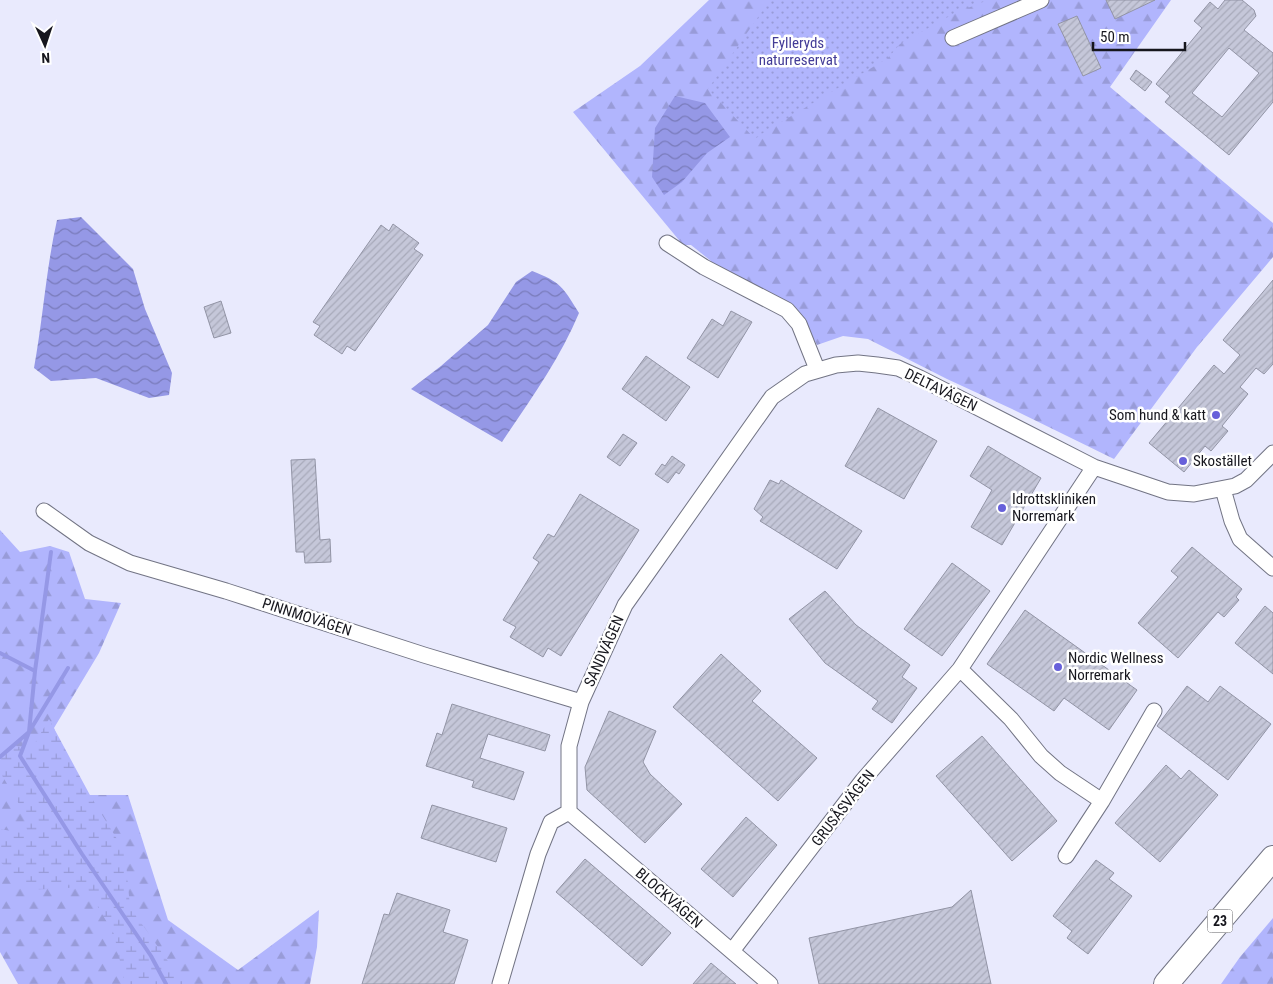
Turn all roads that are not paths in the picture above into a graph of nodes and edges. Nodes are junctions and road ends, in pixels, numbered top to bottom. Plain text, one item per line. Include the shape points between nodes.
1 (1041, 0) edge
2 (953, 38) dead end
3 (667, 243) dead end
4 (817, 369) junction
5 (1273, 453) edge
6 (1094, 467) junction
7 (1223, 489) junction
8 (44, 511) dead end
9 (1273, 568) edge
10 (960, 669) junction
11 (581, 702) junction
12 (1154, 711) dead end
13 (1102, 801) junction
14 (569, 812) junction
15 (1066, 856) dead end
16 (1273, 858) edge
17 (1273, 877) edge
18 (732, 951) junction
19 (500, 984) edge
20 (770, 984) edge
21 (1166, 984) edge
22 (1182, 984) edge

1 - 2 street
3 - 4 street via 704,267 787,310 799,324
4 - 6 street, DELTAVÄGEN via 858,363 898,368
4 - 11 street, SANDVÄGEN via 772,396 625,605
5 - 7 street, DELTAVÄGEN via 1246,480
6 - 7 street, DELTAVÄGEN via 1168,492 1194,494
6 - 10 street, GRUSÅSVÄGEN
7 - 9 street via 1240,540
8 - 11 street, PINNMOVÄGEN via 89,543 130,563
10 - 13 street via 1011,719 1041,756
10 - 18 street, GRUSÅSVÄGEN via 863,780
11 - 14 street, SANDVÄGEN via 569,746
12 - 13 street
13 - 15 street
14 - 18 street, BLOCKVÄGEN
14 - 19 street via 551,822 541,846
16 - 21 main road, 23
17 - 22 main road, 23
18 - 20 street, BLOCKVÄGEN

